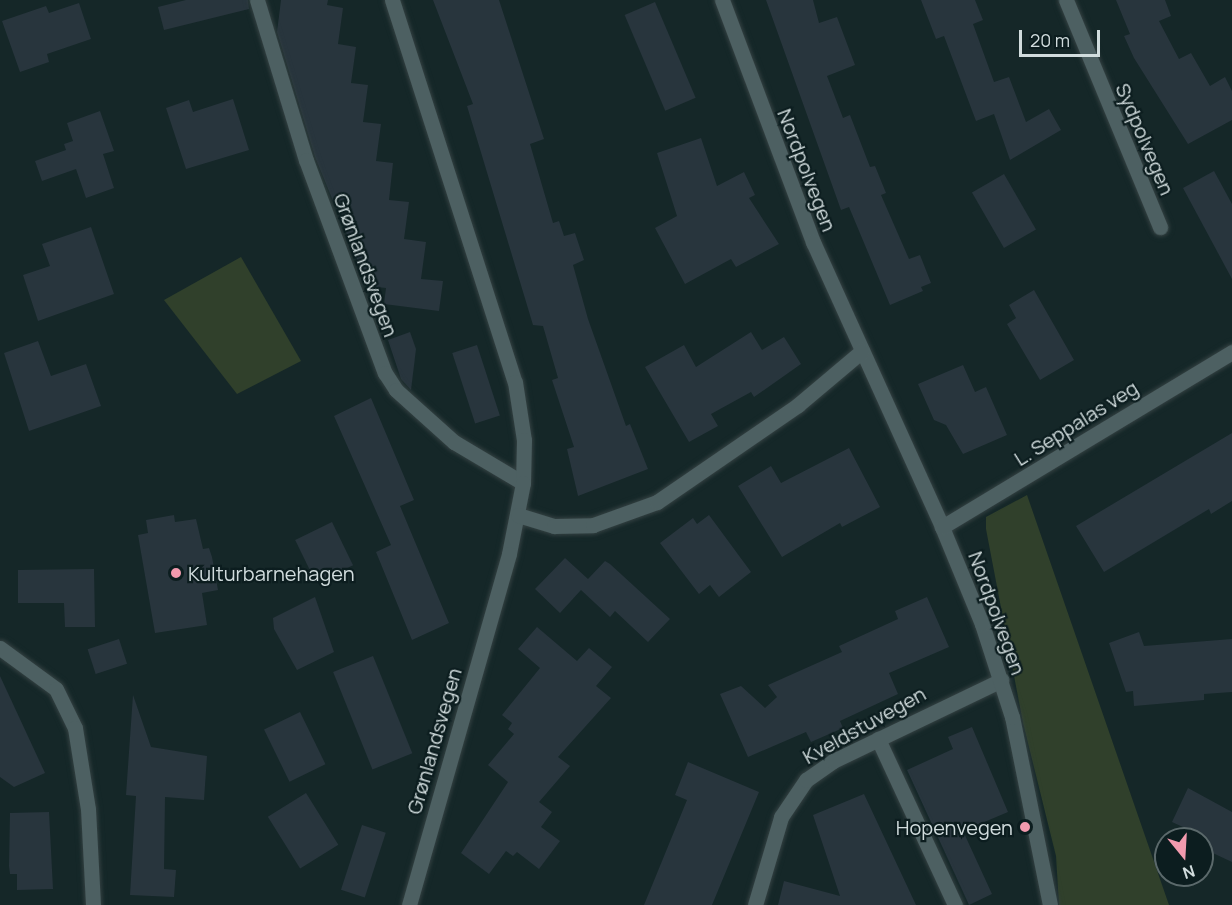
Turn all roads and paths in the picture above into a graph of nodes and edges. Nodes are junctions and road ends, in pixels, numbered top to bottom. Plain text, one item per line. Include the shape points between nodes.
1 (257, 0) edge
2 (392, 0) edge
3 (722, 0) edge
4 (1066, 0) edge
5 (1160, 227) dead end
6 (862, 351) junction
7 (1232, 352) edge
8 (523, 483) junction
9 (518, 515) junction
10 (942, 527) junction
11 (0, 648) edge
12 (1000, 680) junction
13 (878, 738) junction
14 (93, 905) edge
15 (409, 905) edge
16 (755, 905) edge
17 (955, 905) edge
18 (1050, 905) edge

1 - 8 street, Grønlandsvegen via 306,160 384,373 396,390 453,442
2 - 8 street, Grønlandsvegen via 515,382 524,440
3 - 6 street, Nordpolvegen via 813,242
4 - 5 street, Sydpolvegen
6 - 9 street via 798,405 657,502 592,525 554,526
6 - 10 street, Nordpolvegen
7 - 10 street, L. Seppalas veg
8 - 9 street, Grønlandsvegen
9 - 15 street, Grønlandsvegen
10 - 12 street, Nordpolvegen
11 - 14 street via 56,689 75,728 88,809
12 - 13 street, Kveldstuvegen
12 - 18 street, Nordpolvegen via 1036,823
13 - 16 street, Kveldstuvegen via 818,770 796,793 781,817
13 - 17 street

